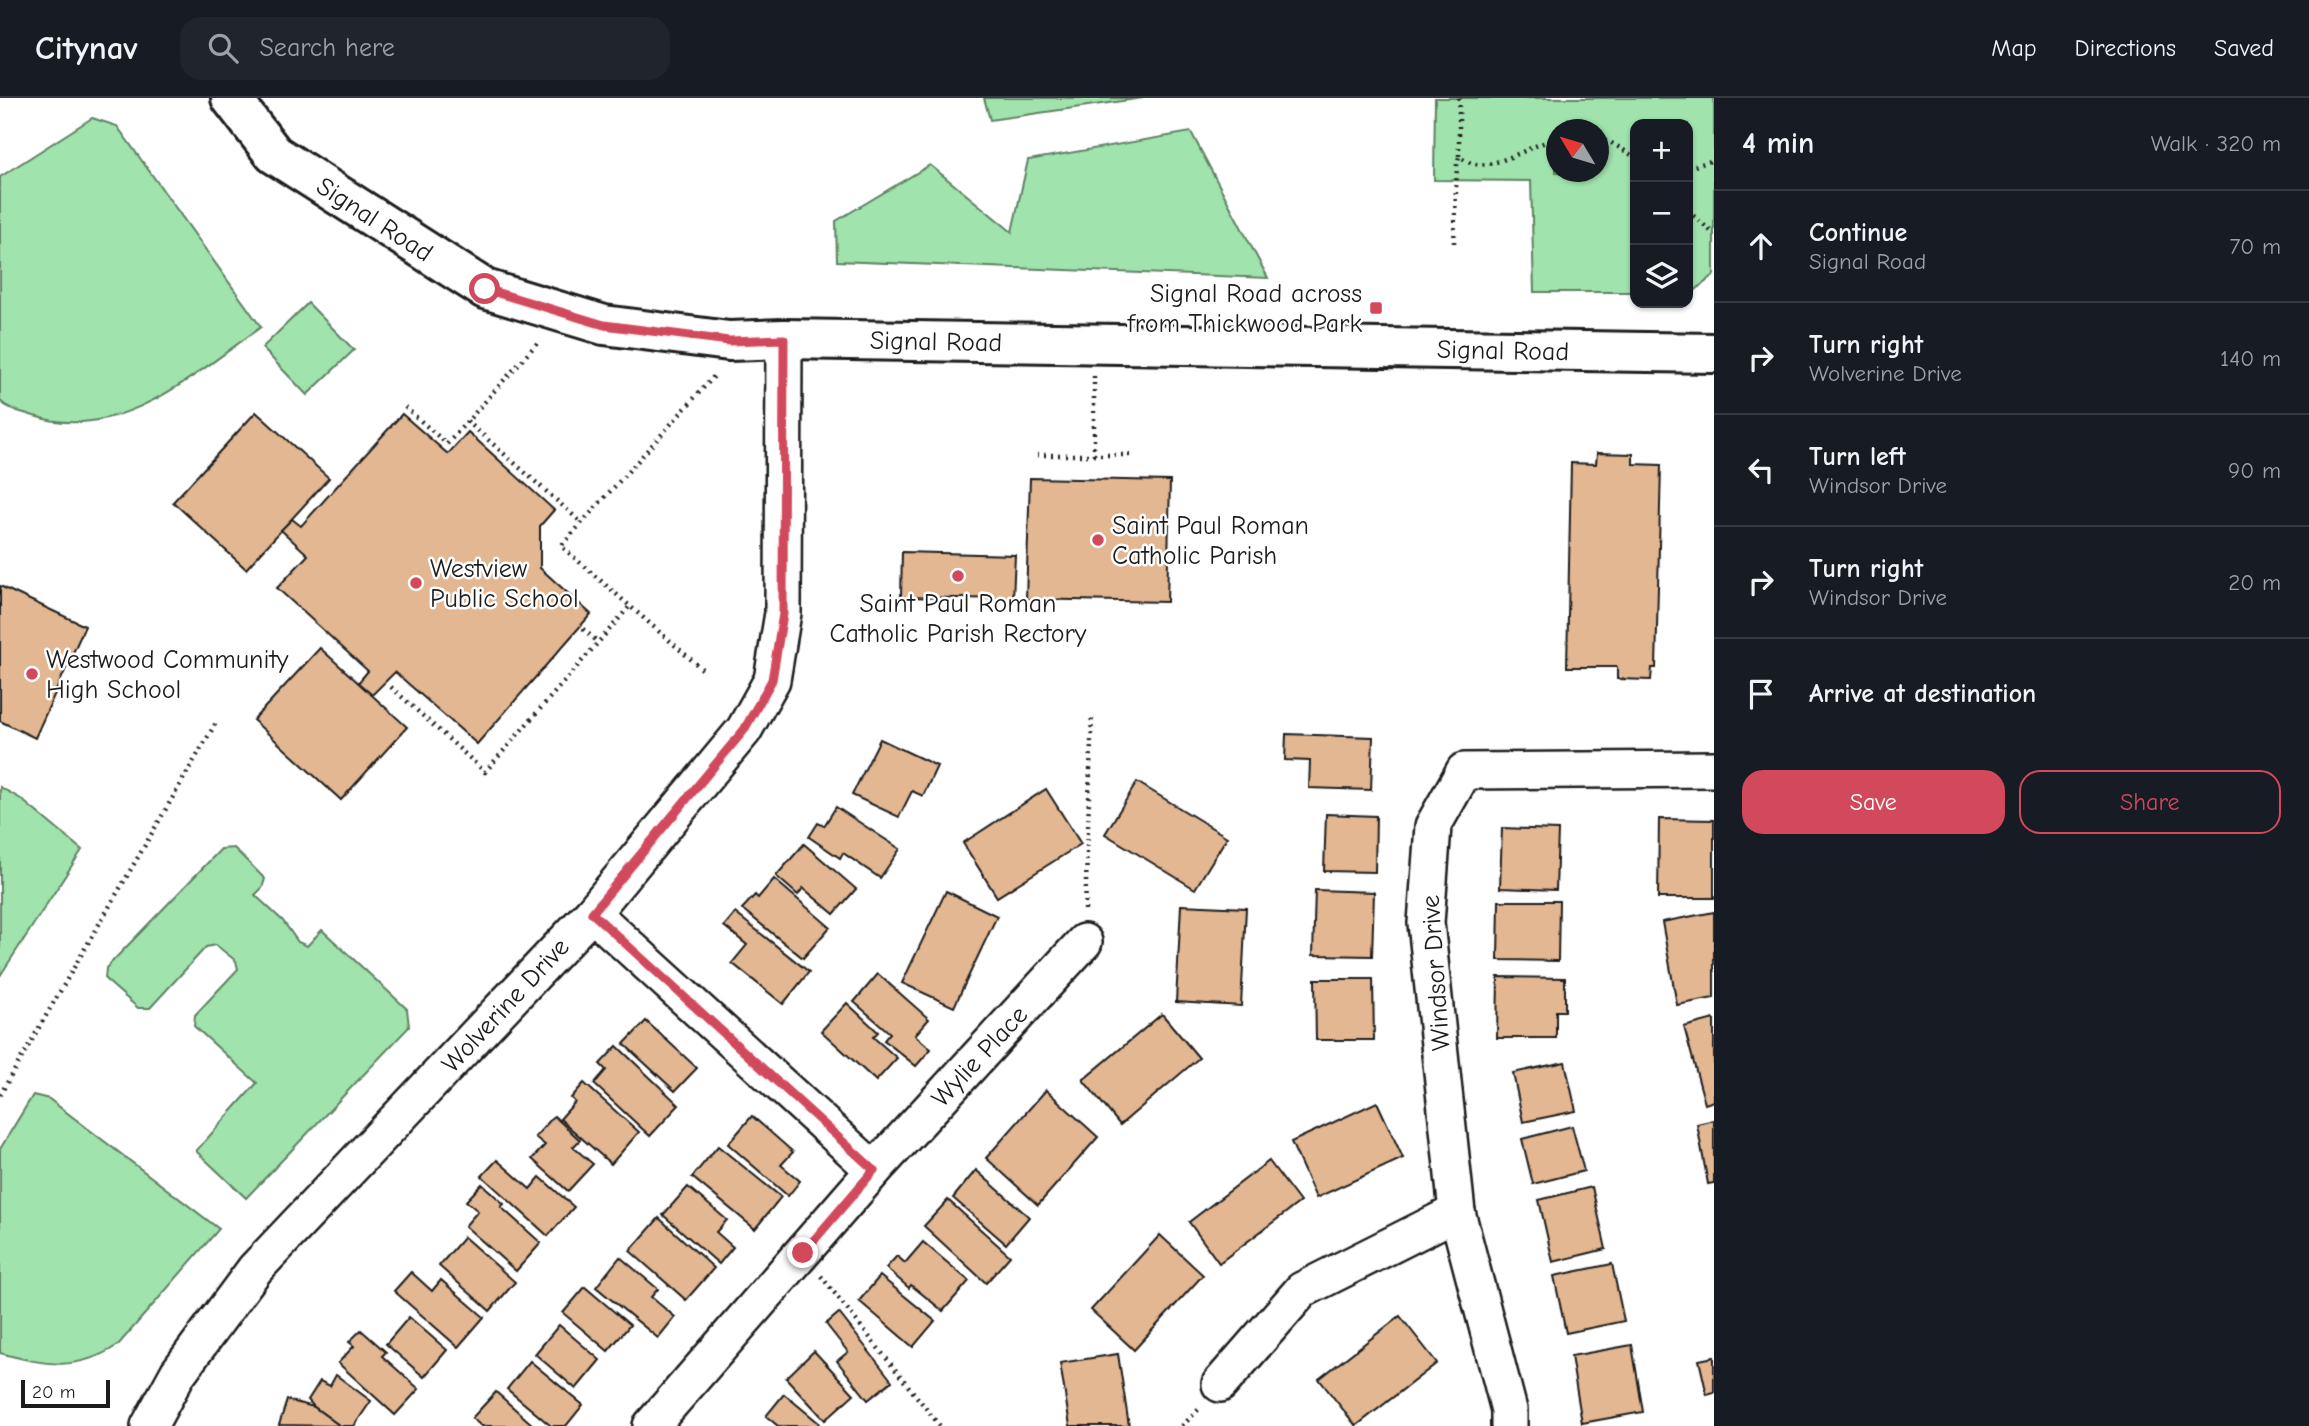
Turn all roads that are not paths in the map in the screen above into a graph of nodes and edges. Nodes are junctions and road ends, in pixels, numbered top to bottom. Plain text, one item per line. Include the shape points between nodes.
1 (231, 98) edge
2 (766, 340) junction
3 (1714, 353) edge
4 (1714, 769) edge
5 (592, 913) junction
6 (1084, 942) road end
7 (874, 1170) junction
8 (1457, 1212) junction
9 (1220, 1384) dead end
10 (149, 1426) edge
11 (651, 1426) edge
12 (1509, 1426) edge

1 - 2 street, Signal Road via 274,154 485,289 604,325 729,341
2 - 3 street, Signal Road
2 - 5 street, Wolverine Drive via 783,614 772,680 744,730
4 - 8 street, Windsor Drive via 1464,771 1433,827 1426,923
5 - 7 street
5 - 10 street, Wolverine Drive via 255,1269 178,1373
6 - 7 street, Wylie Place
7 - 11 street
8 - 9 street via 1302,1290
8 - 12 street, Windsor Drive

